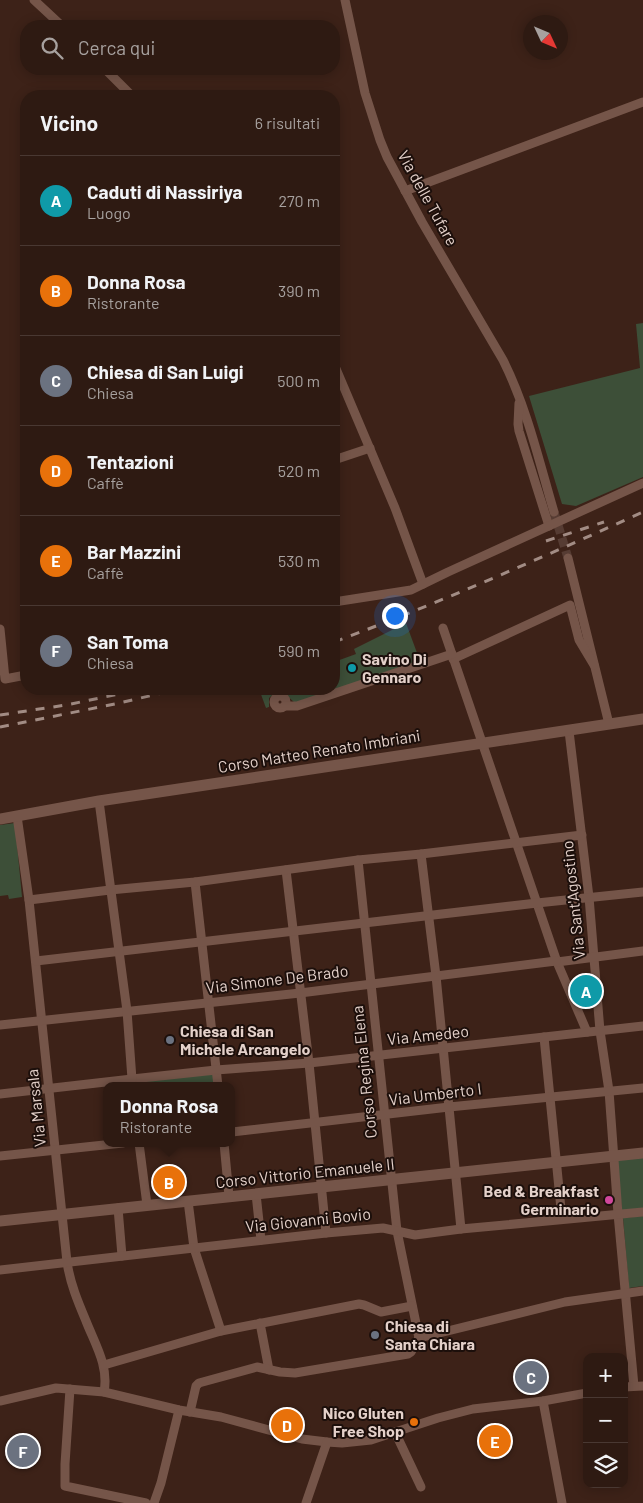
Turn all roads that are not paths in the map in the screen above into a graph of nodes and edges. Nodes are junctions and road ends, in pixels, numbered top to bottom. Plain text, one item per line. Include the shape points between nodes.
1 (34, 0) edge
2 (345, 0) edge
3 (56, 20) edge
4 (110, 75) edge
5 (126, 90) edge
6 (643, 102) edge
7 (405, 191) junction
8 (340, 384) edge
9 (519, 397) junction
10 (370, 448) junction
11 (340, 458) edge
12 (643, 483) edge
13 (554, 512) tunnel mouth
14 (549, 526) junction
15 (568, 558) tunnel mouth
16 (423, 584) junction
17 (340, 601) edge
18 (443, 628) dead end
19 (0, 630) edge
20 (453, 656) junction
21 (594, 665) junction
22 (20, 676) edge
23 (340, 692) edge
24 (331, 695) edge
25 (285, 706) dead end
26 (643, 719) edge
27 (609, 724) junction
28 (569, 731) junction
29 (482, 743) junction
30 (99, 801) junction
31 (17, 816) junction
32 (0, 818) edge
33 (582, 836) junction
34 (518, 844) junction
35 (422, 854) junction
36 (358, 860) junction
37 (286, 870) junction
38 (195, 882) junction
39 (110, 890) junction
40 (643, 892) edge
41 (589, 897) junction
42 (29, 900) junction
43 (537, 903) junction
44 (429, 916) junction
45 (364, 922) junction
46 (293, 931) junction
47 (202, 941) junction
48 (118, 951) junction
49 (643, 951) edge
50 (594, 957) junction
51 (36, 961) junction
52 (557, 961) junction
53 (436, 976) junction
54 (370, 984) junction
55 (300, 992) junction
56 (208, 1003) junction
57 (127, 1010) junction
58 (42, 1020) junction
59 (0, 1025) edge
60 (643, 1026) edge
61 (600, 1031) junction
62 (587, 1032) junction
63 (544, 1037) junction
64 (443, 1049) junction
65 (378, 1056) junction
66 (309, 1063) junction
67 (216, 1070) junction
68 (132, 1082) edge
69 (218, 1082) edge
70 (103, 1084) edge
71 (643, 1088) edge
72 (49, 1089) junction
73 (609, 1091) junction
74 (0, 1094) edge
75 (550, 1097) junction
76 (448, 1107) junction
77 (384, 1115) junction
78 (315, 1123) junction
79 (235, 1132) edge
80 (103, 1145) edge
81 (140, 1147) edge
82 (224, 1147) edge
83 (55, 1151) junction
84 (643, 1153) edge
85 (0, 1156) edge
86 (614, 1157) junction
87 (556, 1162) junction
88 (456, 1172) junction
89 (392, 1181) junction
90 (321, 1187) junction
91 (256, 1194) junction
92 (229, 1196) junction
93 (188, 1201) junction
94 (147, 1205) junction
95 (118, 1208) junction
96 (643, 1212) edge
97 (618, 1214) junction
98 (62, 1215) junction
99 (562, 1219) junction
100 (0, 1221) edge
101 (461, 1229) junction
102 (397, 1231) junction
103 (326, 1233) junction
104 (261, 1240) junction
105 (194, 1248) junction
106 (122, 1256) junction
107 (67, 1262) junction
108 (0, 1270) edge
109 (643, 1291) edge
110 (626, 1293) junction
111 (412, 1306) junction
112 (260, 1323) junction
113 (221, 1331) junction
114 (419, 1338) junction
115 (104, 1365) junction
116 (269, 1370) junction
117 (639, 1386) edge
118 (70, 1389) junction
119 (104, 1392) junction
120 (583, 1395) edge
121 (0, 1400) edge
122 (543, 1401) junction
123 (179, 1410) junction
124 (190, 1412) junction
125 (395, 1432) junction
126 (328, 1442) junction
127 (420, 1487) dead end
128 (560, 1499) edge
129 (146, 1503) edge
130 (154, 1503) edge
131 (306, 1503) edge

1 - 3 street
2 - 7 street, Via delle Tufare via 369,107 380,140
4 - 5 street
6 - 7 street
7 - 9 street, Via delle Tufare via 503,360
8 - 10 street
9 - 13 street, Via delle Tufare
9 - 14 street, Via delle Tufare via 518,424
10 - 11 street
10 - 16 street
12 - 14 street
14 - 16 street
15 - 21 street
16 - 17 street via 404,592
18 - 20 street
19 - 22 street via 5,679
20 - 21 street via 570,605 579,640
20 - 23 street
20 - 29 street
21 - 27 street
24 - 25 street via 297,706
26 - 27 street, Corso Matteo Renato Imbriani
27 - 28 street, Corso Matteo Renato Imbriani
28 - 29 street, Corso Matteo Renato Imbriani
28 - 33 street, Via Sant'Agostino
29 - 30 street, Corso Matteo Renato Imbriani
29 - 34 street
30 - 31 street, Corso Matteo Renato Imbriani
30 - 39 street
31 - 32 street, Corso Matteo Renato Imbriani
31 - 42 street, Via Marsala
33 - 34 street
33 - 41 street, Via Sant'Agostino
34 - 35 street
34 - 43 street
35 - 36 street
35 - 44 street
36 - 37 street
36 - 45 street, Corso Regina Elena
37 - 38 street
37 - 46 street
38 - 39 street
38 - 47 street
39 - 42 street
39 - 48 street
40 - 41 street
41 - 43 street
41 - 50 street, Via Sant'Agostino
42 - 51 street, Via Marsala
43 - 44 street
43 - 52 street
44 - 45 street
44 - 53 street
45 - 46 street
45 - 54 street, Corso Regina Elena
46 - 47 street
46 - 55 street
47 - 48 street
47 - 56 street
48 - 51 street
48 - 57 street
49 - 50 street, Via Simone De Brado
50 - 52 street, Via Simone De Brado
50 - 61 street, Via Sant'Agostino
51 - 58 street, Via Marsala
52 - 53 street, Via Simone De Brado
52 - 62 street
53 - 54 street, Via Simone De Brado
53 - 64 street
54 - 55 street, Via Simone De Brado
54 - 65 street, Corso Regina Elena
55 - 56 street, Via Simone De Brado
55 - 66 street
56 - 57 street, Via Simone De Brado
56 - 67 street
57 - 58 street, Via Simone De Brado
57 - 68 street
58 - 59 street, Via Simone De Brado
58 - 72 street, Via Marsala
60 - 61 street, Via Amedeo
61 - 62 street, Via Amedeo
61 - 73 street, Via Sant'Agostino
62 - 63 street, Via Amedeo
63 - 64 street, Via Amedeo
63 - 75 street
64 - 65 street, Via Amedeo
64 - 76 street
65 - 66 street, Via Amedeo
65 - 77 street, Corso Regina Elena
66 - 67 street, Via Amedeo
66 - 78 street
67 - 68 street, Via Amedeo
67 - 69 street
70 - 72 street
71 - 73 street, Via Umberto I
72 - 74 street
72 - 83 street, Via Marsala
73 - 75 street, Via Umberto I
73 - 86 street, Via Sant'Agostino
75 - 76 street, Via Umberto I
75 - 87 street
76 - 77 street, Via Umberto I
76 - 88 street
77 - 78 street, Via Umberto I
77 - 89 street, Corso Regina Elena
78 - 79 street, Via Umberto I
78 - 90 street
80 - 83 street
81 - 94 street
82 - 92 street
83 - 85 street
83 - 98 street, Via Marsala
84 - 86 street, Corso Vittorio Emanuele II
86 - 87 street, Corso Vittorio Emanuele II
86 - 97 street, Via Sant'Agostino
87 - 88 street, Corso Vittorio Emanuele II
87 - 99 street
88 - 89 street, Corso Vittorio Emanuele II
88 - 101 street
89 - 90 street, Corso Vittorio Emanuele II
89 - 102 street, Corso Regina Elena
90 - 91 street, Corso Vittorio Emanuele II
90 - 103 street
91 - 92 street, Corso Vittorio Emanuele II
91 - 104 street
92 - 93 street, Corso Vittorio Emanuele II
93 - 94 street, Corso Vittorio Emanuele II
93 - 105 street
94 - 95 street, Corso Vittorio Emanuele II
95 - 98 street, Corso Vittorio Emanuele II
95 - 106 street
96 - 97 street, Via Giovanni Bovio
97 - 99 street, Via Giovanni Bovio
97 - 110 street, Via Sant'Agostino
98 - 100 street, Corso Vittorio Emanuele II
98 - 107 street, Via Marsala
99 - 101 street, Via Giovanni Bovio
101 - 102 street, Via Giovanni Bovio via 415,1235
102 - 103 street, Via Giovanni Bovio via 383,1228
102 - 111 street, Corso Regina Elena
103 - 104 street, Via Giovanni Bovio
104 - 105 street, Via Giovanni Bovio
105 - 106 street, Via Giovanni Bovio
105 - 113 street
106 - 107 street, Via Giovanni Bovio
107 - 108 street, Via Giovanni Bovio
107 - 115 street, Via Marsala via 74,1292
109 - 110 street
110 - 114 street via 565,1302
110 - 117 street
111 - 112 street via 381,1312 359,1304
111 - 114 street, Corso Regina Elena
112 - 113 street
112 - 116 street
113 - 115 street
114 - 116 street via 408,1354 294,1372
115 - 119 street, Via Marsala
116 - 124 street via 256,1367 199,1383
118 - 119 street
118 - 121 street via 56,1388
118 - 129 street via 65,1486
119 - 123 street
120 - 122 street
122 - 125 street via 473,1410
122 - 128 street
123 - 124 street
123 - 130 street
124 - 126 street via 302,1439
125 - 126 street via 352,1442
125 - 127 street
126 - 131 street

